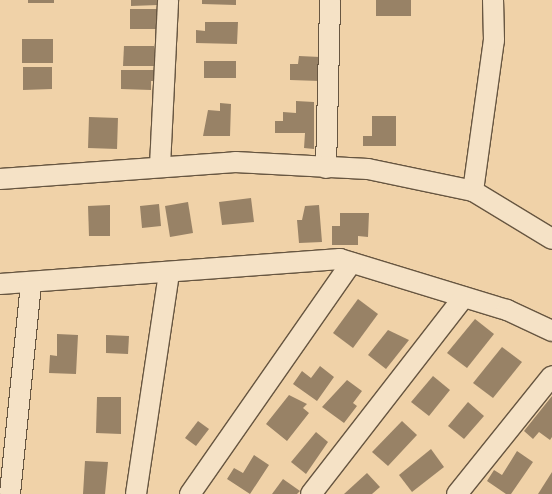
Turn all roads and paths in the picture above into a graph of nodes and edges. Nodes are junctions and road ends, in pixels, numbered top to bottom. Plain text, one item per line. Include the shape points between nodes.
1 (168, 0) edge
2 (330, 0) edge
3 (493, 0) edge
4 (160, 166) junction
5 (326, 168) junction
6 (0, 179) edge
7 (474, 191) junction
8 (552, 239) edge
9 (351, 263) junction
10 (169, 272) junction
11 (0, 284) edge
12 (31, 284) junction
13 (464, 297) junction
14 (552, 331) edge
15 (552, 376) edge
16 (10, 494) edge
17 (136, 494) edge
18 (190, 494) edge
19 (311, 494) edge
20 (457, 494) edge

1 - 4 street
2 - 5 street
3 - 7 street via 494,40
4 - 5 street via 235,162
4 - 6 street via 78,176
5 - 7 street via 407,175
7 - 8 street
9 - 10 street via 340,259
9 - 13 street
9 - 18 street
10 - 12 street
10 - 17 street
11 - 12 street
12 - 16 street
13 - 14 street via 507,310
13 - 19 street
15 - 20 street

